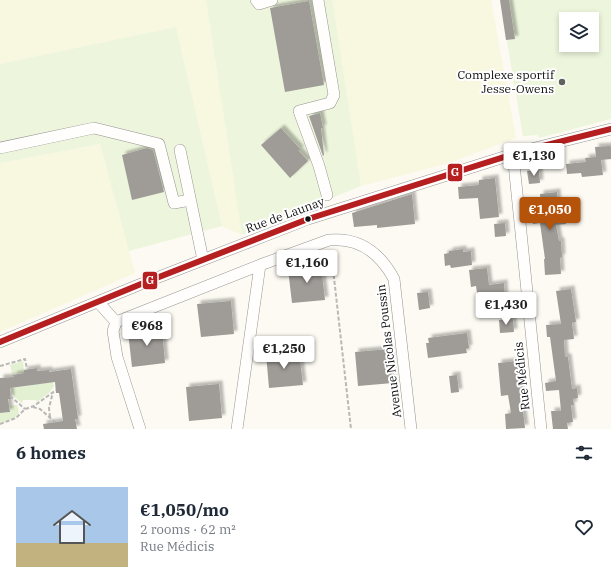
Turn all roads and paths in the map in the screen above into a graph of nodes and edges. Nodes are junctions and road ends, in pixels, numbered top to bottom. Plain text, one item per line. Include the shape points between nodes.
1 (256, 0) edge
2 (272, 0) edge
3 (318, 0) edge
4 (611, 129) edge
5 (0, 148) edge
6 (180, 150) dead end
7 (513, 154) junction
8 (326, 195) dead end
9 (190, 200) junction
10 (329, 240) junction
11 (203, 260) junction
12 (260, 265) junction
13 (99, 302) junction
14 (116, 322) junction
15 (0, 342) edge
16 (0, 366) edge
17 (27, 369) dead end
18 (56, 390) dead end
19 (53, 392) junction
20 (10, 396) dead end
21 (32, 406) junction
22 (25, 409) junction
23 (51, 418) junction
24 (55, 422) dead end
25 (0, 424) edge
26 (140, 429) edge
27 (237, 429) edge
28 (351, 429) edge
29 (411, 429) edge
30 (541, 429) edge

1 - 2 street via 259,4
3 - 8 street via 334,95 330,103 299,111 319,166
4 - 7 street, Rue de Launay
5 - 9 street via 94,128 159,144 174,203
6 - 9 street
7 - 11 street, Rue de Launay via 308,219
7 - 30 street, Rue Médicis
9 - 11 street
10 - 12 street
10 - 28 path
10 - 29 street, Avenue Nicolas Poussin via 352,241 366,248 379,257 394,279
11 - 13 street, Rue de Launay
12 - 14 street
12 - 27 street
13 - 14 street
13 - 15 street, Rue de Launay
14 - 26 street via 113,330 117,357
16 - 17 path via 25,359
18 - 19 path
19 - 21 path
19 - 23 path via 48,408
20 - 22 path
21 - 22 path
21 - 23 path via 38,407
22 - 25 path via 16,418
23 - 24 path

